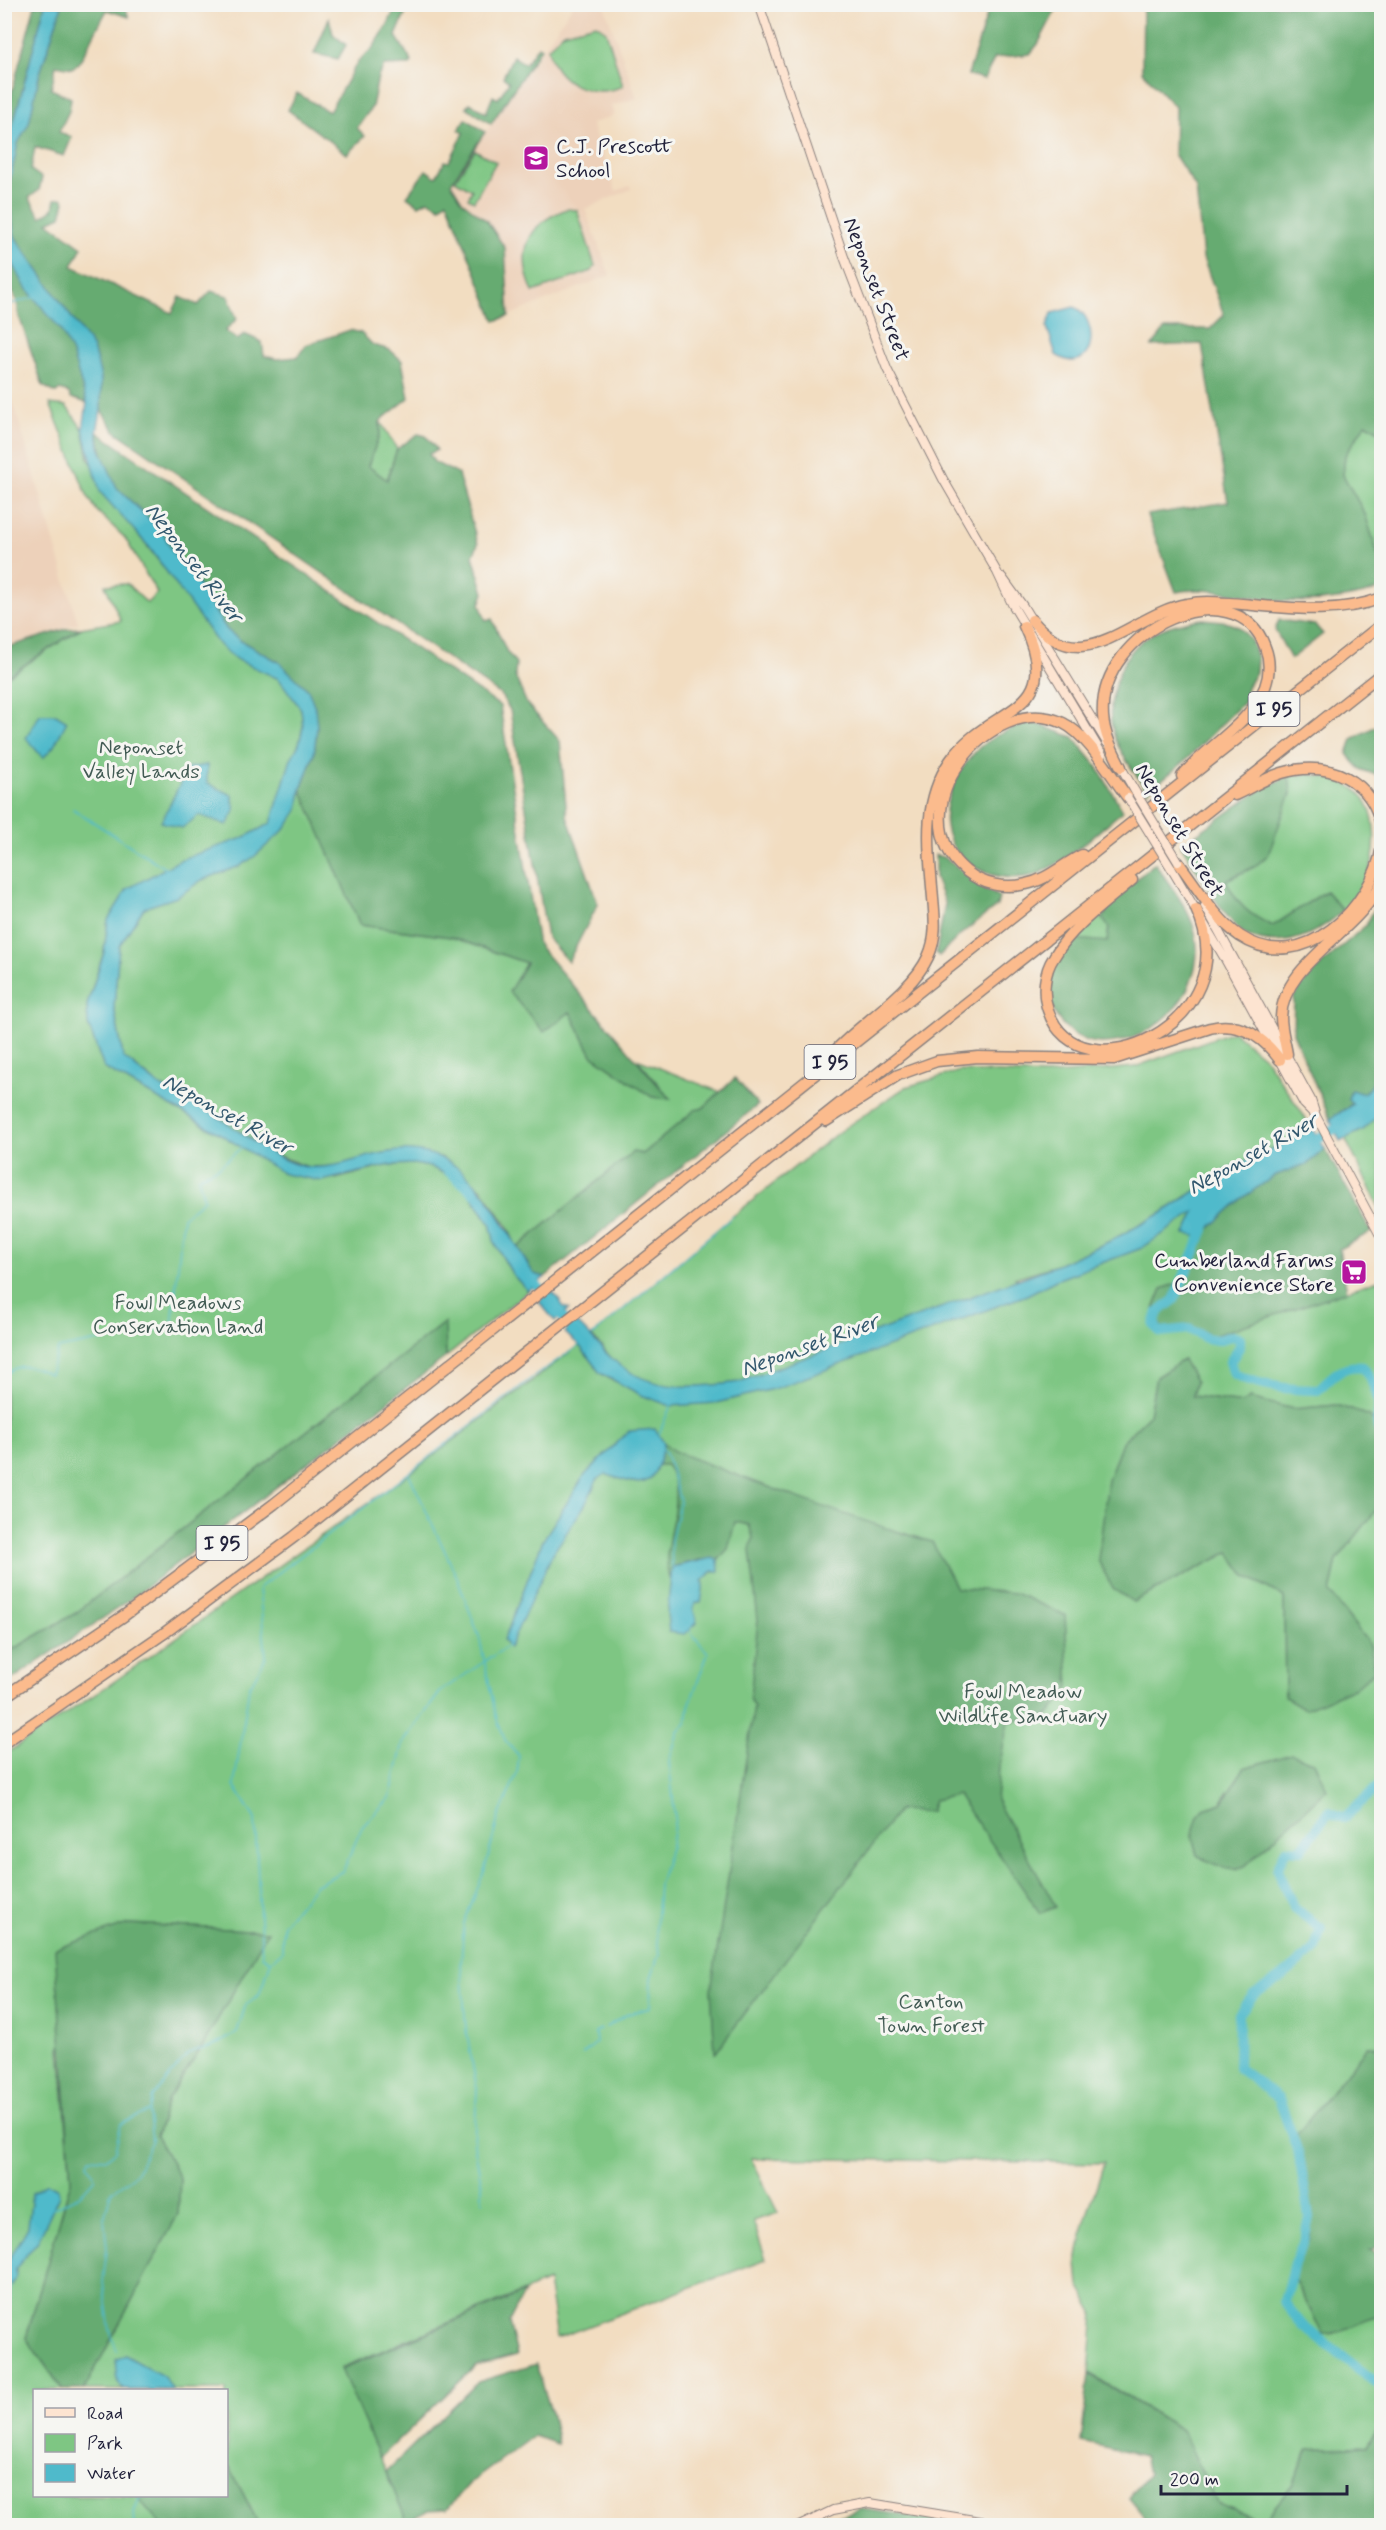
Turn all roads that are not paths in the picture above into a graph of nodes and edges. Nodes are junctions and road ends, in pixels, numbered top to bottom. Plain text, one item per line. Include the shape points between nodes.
1 (759, 4) edge
2 (1382, 598) edge
3 (1028, 623) junction
4 (1382, 624) edge
5 (1382, 673) edge
6 (1121, 767) junction
7 (1132, 795) junction
8 (1166, 795) junction
9 (1216, 804) junction
10 (1382, 830) edge
11 (1104, 844) junction
12 (1382, 846) edge
13 (1156, 852) junction
14 (1174, 865) junction
15 (1382, 881) edge
16 (1196, 909) junction
17 (1284, 1057) junction
18 (808, 1080) junction
19 (792, 1140) junction
20 (1382, 1239) edge
21 (4, 1697) edge
22 (4, 1743) edge
23 (799, 2526) edge
24 (1011, 2526) edge

1 - 3 main road, Neponset Street via 882,358 943,479
2 - 3 highway via 1323,610 1216,602 1188,604 1163,611 1104,642 1087,646 1057,640
3 - 6 main road, Neponset Street
3 - 7 main road, Neponset Street
3 - 18 highway via 1037,665 1032,693 961,747 934,793 928,832 935,931 928,958 911,980
4 - 8 highway, I 95
5 - 9 highway, I 95
6 - 7 main road, Neponset Street
6 - 8 highway via 1105,729 1103,709 1110,677 1125,651 1150,628 1180,615 1210,611 1241,619 1256,631 1266,649 1269,670 1264,690 1251,709
7 - 11 highway via 1076,732 1059,721 1038,717 1011,723 981,740 957,766 942,799 940,824 949,852 965,871 989,884 1032,882
7 - 14 main road, Neponset Street, bridge
8 - 11 highway, I 95
9 - 10 highway via 1282,774 1328,770 1347,776 1362,788 1374,805
9 - 13 highway, I 95
11 - 18 highway, I 95
12 - 14 highway via 1370,885 1350,913 1319,937 1286,947 1260,945 1236,933
13 - 16 highway via 1136,876 1066,941 1052,960 1045,980 1045,998 1050,1016 1060,1030 1081,1046 1108,1050 1143,1041 1173,1022 1195,995 1206,970 1206,941
13 - 19 highway, I 95
14 - 16 main road, Neponset Street
14 - 17 main road, Neponset Street via 1224,938
15 - 17 highway via 1361,914 1291,984 1281,1015
16 - 17 main road, Neponset Street
17 - 19 highway via 1241,1028 1224,1026 1109,1059 950,1059 898,1075
17 - 20 main road, Neponset Street via 1304,1104 1316,1116
18 - 21 highway, I 95 via 209,1553
19 - 22 highway, I 95 via 220,1593
23 - 24 main road via 833,2510 870,2503

